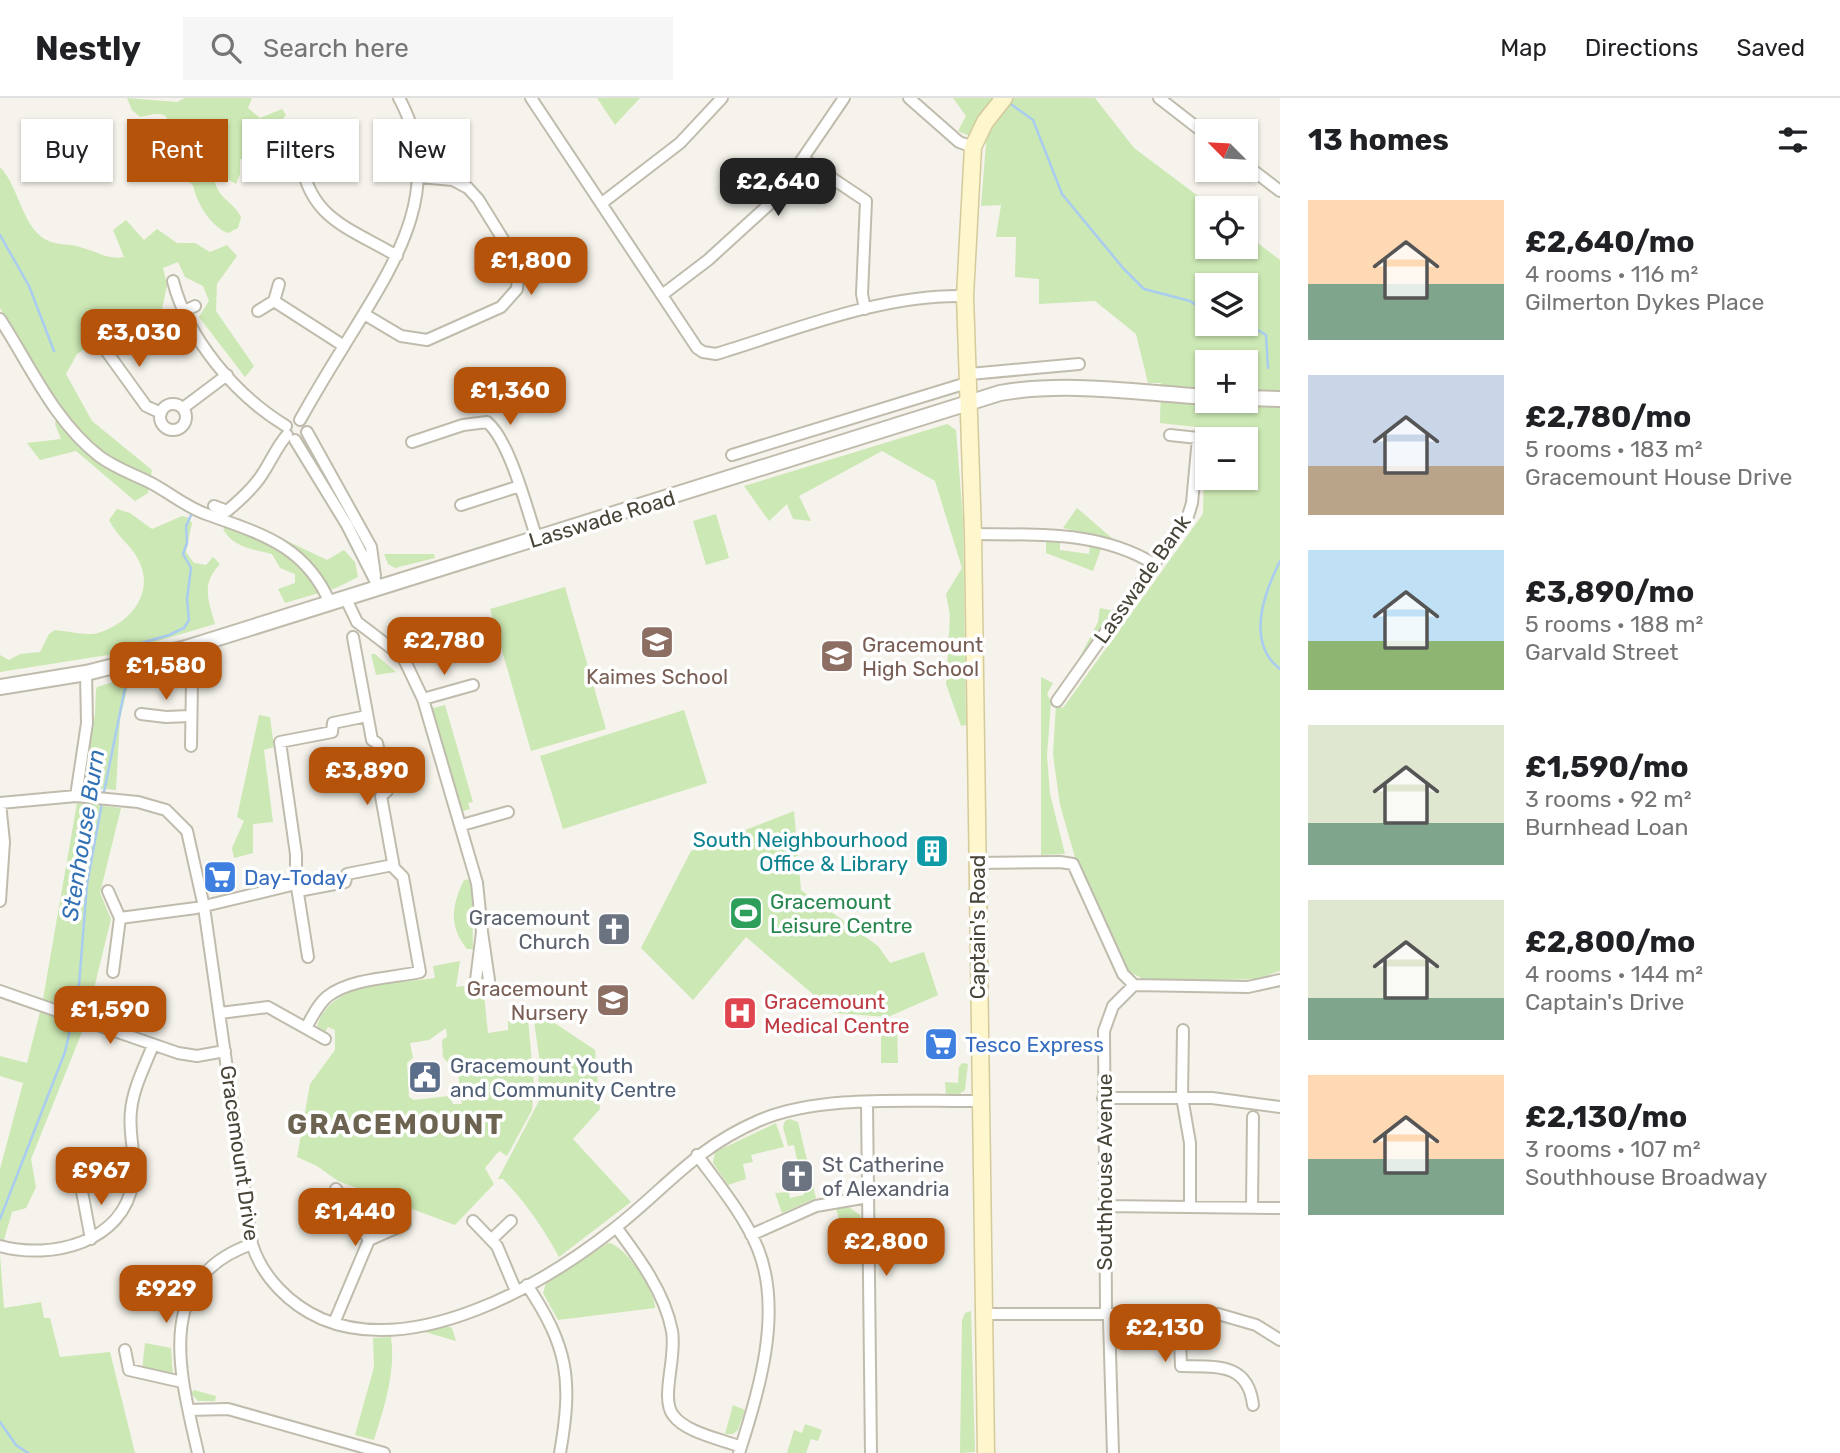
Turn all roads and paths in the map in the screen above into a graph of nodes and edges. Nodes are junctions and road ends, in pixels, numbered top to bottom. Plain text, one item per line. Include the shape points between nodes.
1 (399, 98) edge
2 (531, 98) edge
3 (722, 98) edge
4 (844, 98) edge
5 (909, 98) edge
6 (1004, 98) edge
7 (1159, 98) edge
8 (407, 119) edge
9 (1195, 126) edge
10 (972, 148) junction
11 (805, 160) junction
12 (1258, 174) edge
13 (304, 182) edge
14 (418, 182) edge
15 (457, 182) edge
16 (1280, 191) edge
17 (602, 204) junction
18 (397, 256) junction
19 (173, 281) dead end
20 (279, 284) dead end
21 (662, 295) junction
22 (965, 296) junction
23 (274, 301) junction
24 (195, 306) dead end
25 (865, 309) junction
26 (182, 312) junction
27 (258, 312) dead end
28 (364, 314) junction
29 (0, 318) edge
30 (102, 345) dead end
31 (344, 346) junction
32 (1079, 364) dead end
33 (227, 375) junction
34 (970, 378) junction
35 (1195, 396) edge
36 (1258, 398) edge
37 (1280, 398) edge
38 (969, 400) junction
39 (183, 408) junction
40 (161, 414) junction
41 (300, 419) junction
42 (408, 429) dead end
43 (306, 432) junction
44 (290, 434) junction
45 (1170, 435) dead end
46 (732, 455) dead end
47 (520, 486) junction
48 (461, 505) dead end
49 (214, 506) dead end
50 (973, 534) junction
51 (537, 539) junction
52 (1153, 564) junction
53 (377, 583) junction
54 (346, 598) junction
55 (330, 604) junction
56 (353, 637) dead end
57 (186, 648) junction
58 (86, 673) junction
59 (473, 685) dead end
60 (0, 687) edge
61 (1057, 696) dead end
62 (423, 699) junction
63 (141, 714) dead end
64 (190, 716) junction
65 (367, 716) junction
66 (191, 746) dead end
67 (76, 796) junction
68 (0, 803) edge
69 (508, 812) dead end
70 (462, 825) junction
71 (976, 863) junction
72 (393, 865) junction
73 (297, 887) junction
74 (108, 891) dead end
75 (0, 901) edge
76 (204, 907) junction
77 (120, 918) junction
78 (482, 932) dead end
79 (308, 957) dead end
80 (113, 972) dead end
81 (1280, 980) edge
82 (1134, 985) junction
83 (0, 991) edge
84 (220, 1013) junction
85 (306, 1028) junction
86 (1183, 1030) dead end
87 (325, 1039) dead end
88 (153, 1045) junction
89 (225, 1052) junction
90 (1182, 1097) junction
91 (1103, 1098) junction
92 (980, 1101) junction
93 (867, 1103) junction
94 (1280, 1107) edge
95 (1253, 1117) dead end
96 (697, 1155) junction
97 (80, 1181) dead end
98 (336, 1189) dead end
99 (868, 1197) junction
100 (1190, 1205) junction
101 (1104, 1206) junction
102 (1252, 1206) junction
103 (1280, 1208) edge
104 (510, 1221) dead end
105 (473, 1222) dead end
106 (405, 1224) dead end
107 (616, 1227) junction
108 (751, 1235) junction
109 (91, 1239) junction
110 (492, 1239) junction
111 (369, 1240) junction
112 (252, 1244) junction
113 (0, 1245) edge
114 (527, 1285) junction
115 (516, 1291) junction
116 (982, 1314) junction
117 (1107, 1314) junction
118 (1180, 1314) junction
119 (334, 1323) junction
120 (1280, 1340) edge
121 (125, 1350) dead end
122 (182, 1382) junction
123 (1253, 1405) dead end
124 (188, 1410) junction
125 (361, 1450) edge
126 (740, 1450) edge
127 (198, 1453) edge
128 (384, 1453) edge
129 (560, 1453) edge
130 (871, 1453) edge
131 (986, 1453) edge
132 (1113, 1453) edge

1 - 8 street
2 - 17 street
3 - 17 street via 680,143
4 - 11 street
5 - 10 street
6 - 10 main road
7 - 9 street
10 - 22 main road, Captain's Road
11 - 21 street via 744,229
11 - 25 street via 866,201
12 - 16 street
13 - 18 street via 326,213
14 - 18 street via 410,224
15 - 28 street via 478,199 519,265 517,289 501,307 427,340 401,336
17 - 21 street
18 - 28 street
19 - 26 street
20 - 23 street
21 - 25 street via 697,348 710,354
22 - 25 street
22 - 34 main road, Captain's Road
23 - 27 street
23 - 31 street
24 - 26 street
26 - 33 street
28 - 31 street
29 - 55 street via 39,386 92,449 188,506 281,544 308,566
30 - 40 street via 146,406
31 - 41 street
32 - 34 street
33 - 39 street
33 - 44 street
34 - 38 main road, Captain's Road
34 - 46 street
35 - 38 street, Lasswade Road via 1039,388
36 - 37 street
38 - 50 main road, Captain's Road
38 - 51 street, Lasswade Road
39 - 40 street via 168,405
39 - 40 street via 186,420 177,429 164,426
41 - 43 street
41 - 44 street via 293,419
42 - 47 street via 414,445 463,425 486,422 499,438
43 - 44 street via 304,437
43 - 53 street via 371,547
44 - 49 street via 244,497 227,511
44 - 53 street
45 - 52 street, Lasswade Bank via 1198,438 1192,503 1188,516
47 - 48 street
47 - 51 street
50 - 52 street via 1080,537 1124,549
50 - 71 main road, Captain's Road
51 - 53 street, Lasswade Road
52 - 61 street, Lasswade Bank
53 - 54 street, Lasswade Road
54 - 55 street, Lasswade Road
54 - 62 street via 358,622 403,657
55 - 57 street, Lasswade Road
56 - 65 street
57 - 58 street, Lasswade Road
57 - 64 street via 192,681
58 - 60 street, Lasswade Road
58 - 67 street via 87,723
59 - 62 street
62 - 70 street
63 - 64 street
64 - 66 street
65 - 72 street via 387,791 381,796
65 - 73 street via 333,723 332,732 280,742
67 - 68 street, Gracemount Drive
67 - 76 street, Gracemount Drive via 157,806 181,823 192,849
68 - 75 street via 4,842
69 - 70 street
70 - 78 street via 477,883
71 - 82 street via 1073,864 1123,974
71 - 92 main road, Captain's Road
72 - 73 street via 347,874 345,881
72 - 85 street via 403,877 420,972 333,993 320,1004
73 - 76 street
73 - 79 street
74 - 77 street
76 - 77 street
76 - 84 street, Gracemount Drive
77 - 80 street
81 - 82 street via 1248,987
82 - 91 street, Southhouse Avenue via 1105,1021
83 - 88 street
84 - 85 street via 268,1007
84 - 89 street, Gracemount Drive
85 - 87 street
86 - 90 street
88 - 89 street via 197,1056
88 - 109 street via 131,1111 133,1186 115,1221
89 - 112 street, Gracemount Drive
90 - 91 street
90 - 94 street
90 - 100 street via 1190,1143
91 - 101 street, Southhouse Avenue
92 - 93 street, Gracemount Drive
92 - 116 main road, Captain's Road
93 - 96 street, Gracemount Drive via 804,1109 764,1119
93 - 99 street
95 - 102 street
96 - 107 street, Gracemount Drive
96 - 108 street
97 - 109 street
98 - 111 street
99 - 108 street via 816,1206
99 - 130 street
100 - 101 street
100 - 102 street
101 - 117 street, Southhouse Avenue
102 - 103 street
104 - 110 street
105 - 110 street
106 - 111 street
107 - 114 street, Gracemount Drive
107 - 126 street via 649,1276 669,1318 674,1361 666,1399 672,1414 685,1426
108 - 126 street via 762,1264 767,1319 762,1364
109 - 113 street via 37,1252
110 - 115 street
111 - 119 street
112 - 119 street, Gracemount Drive via 260,1265 277,1286 300,1307
112 - 122 street via 217,1259 199,1281 182,1326 178,1355
114 - 115 street, Gracemount Drive
114 - 129 street via 552,1325 565,1362
115 - 119 street, Gracemount Drive via 411,1328 369,1329
116 - 117 street
116 - 131 main road, Captain's Road
117 - 118 street
117 - 132 street, Southhouse Avenue
118 - 120 street via 1218,1314 1244,1320
118 - 123 street via 1181,1366 1236,1373 1249,1385
121 - 122 street via 129,1370
122 - 124 street
124 - 125 street via 228,1409
124 - 127 street
125 - 128 street

